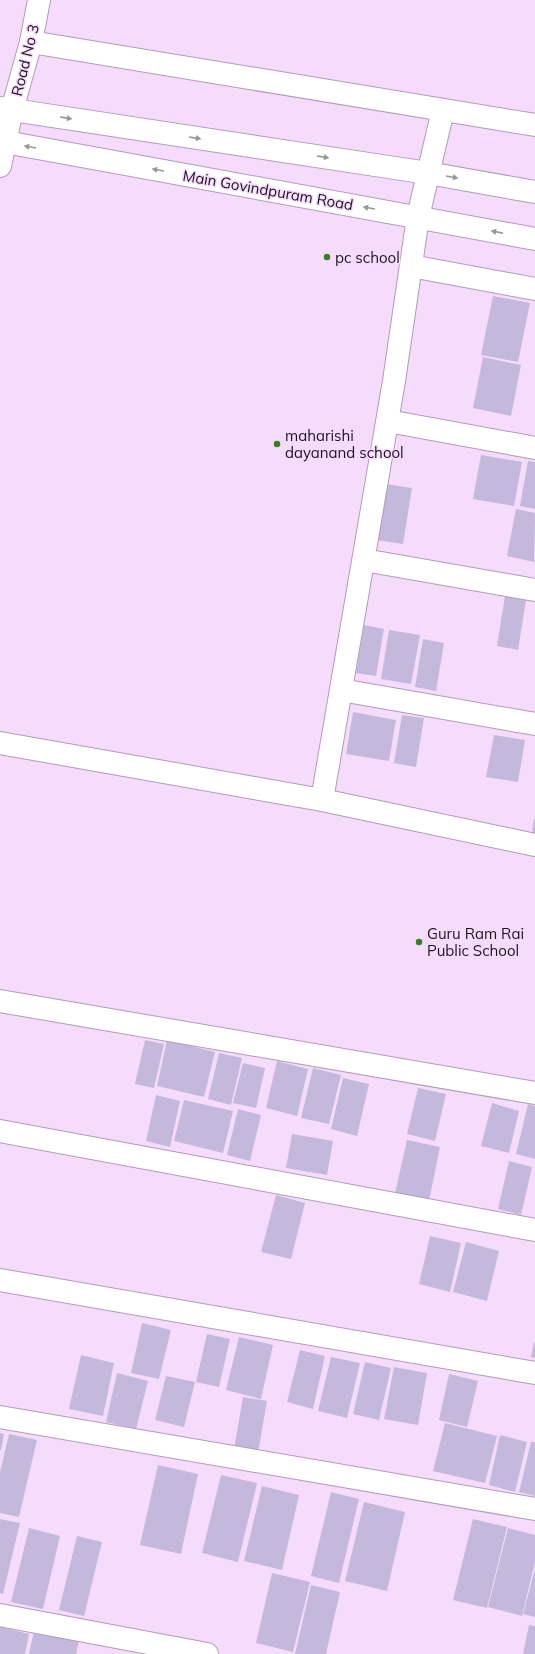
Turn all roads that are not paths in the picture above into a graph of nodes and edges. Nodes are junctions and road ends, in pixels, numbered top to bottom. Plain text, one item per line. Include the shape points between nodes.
1 (39, 0) edge
2 (30, 42) junction
3 (6, 109) edge
4 (443, 110) junction
5 (535, 125) edge
6 (3, 142) edge
7 (0, 166) edge
8 (428, 173) junction
9 (535, 192) edge
10 (418, 217) junction
11 (535, 239) edge
12 (411, 266) junction
13 (535, 289) edge
14 (388, 422) junction
15 (535, 448) edge
16 (364, 560) junction
17 (535, 590) edge
18 (341, 690) junction
19 (535, 724) edge
20 (0, 743) edge
21 (322, 800) junction
22 (535, 845) edge
23 (0, 1001) edge
24 (535, 1092) edge
25 (0, 1131) edge
26 (535, 1230) edge
27 (0, 1280) edge
28 (535, 1373) edge
29 (0, 1416) edge
30 (535, 1509) edge
31 (0, 1615) edge
32 (207, 1654) edge

1 - 2 street, Road No 3
2 - 3 street, Road No 3
2 - 4 street
3 - 6 street, Road No 3
3 -> 8 street
4 - 5 street
4 - 8 street
6 - 7 street, Road No 3
10 -> 6 street, Main Govindpuram Road
8 -> 9 street
8 - 10 street
11 -> 10 street, Main Govindpuram Road
10 - 12 street
12 - 13 street
12 - 14 street
14 - 15 street
14 - 16 street
16 - 17 street
16 - 18 street
18 - 19 street
18 - 21 street
20 - 21 street
21 - 22 street
23 - 24 street
25 - 26 street
27 - 28 street
29 - 30 street
31 - 32 street

